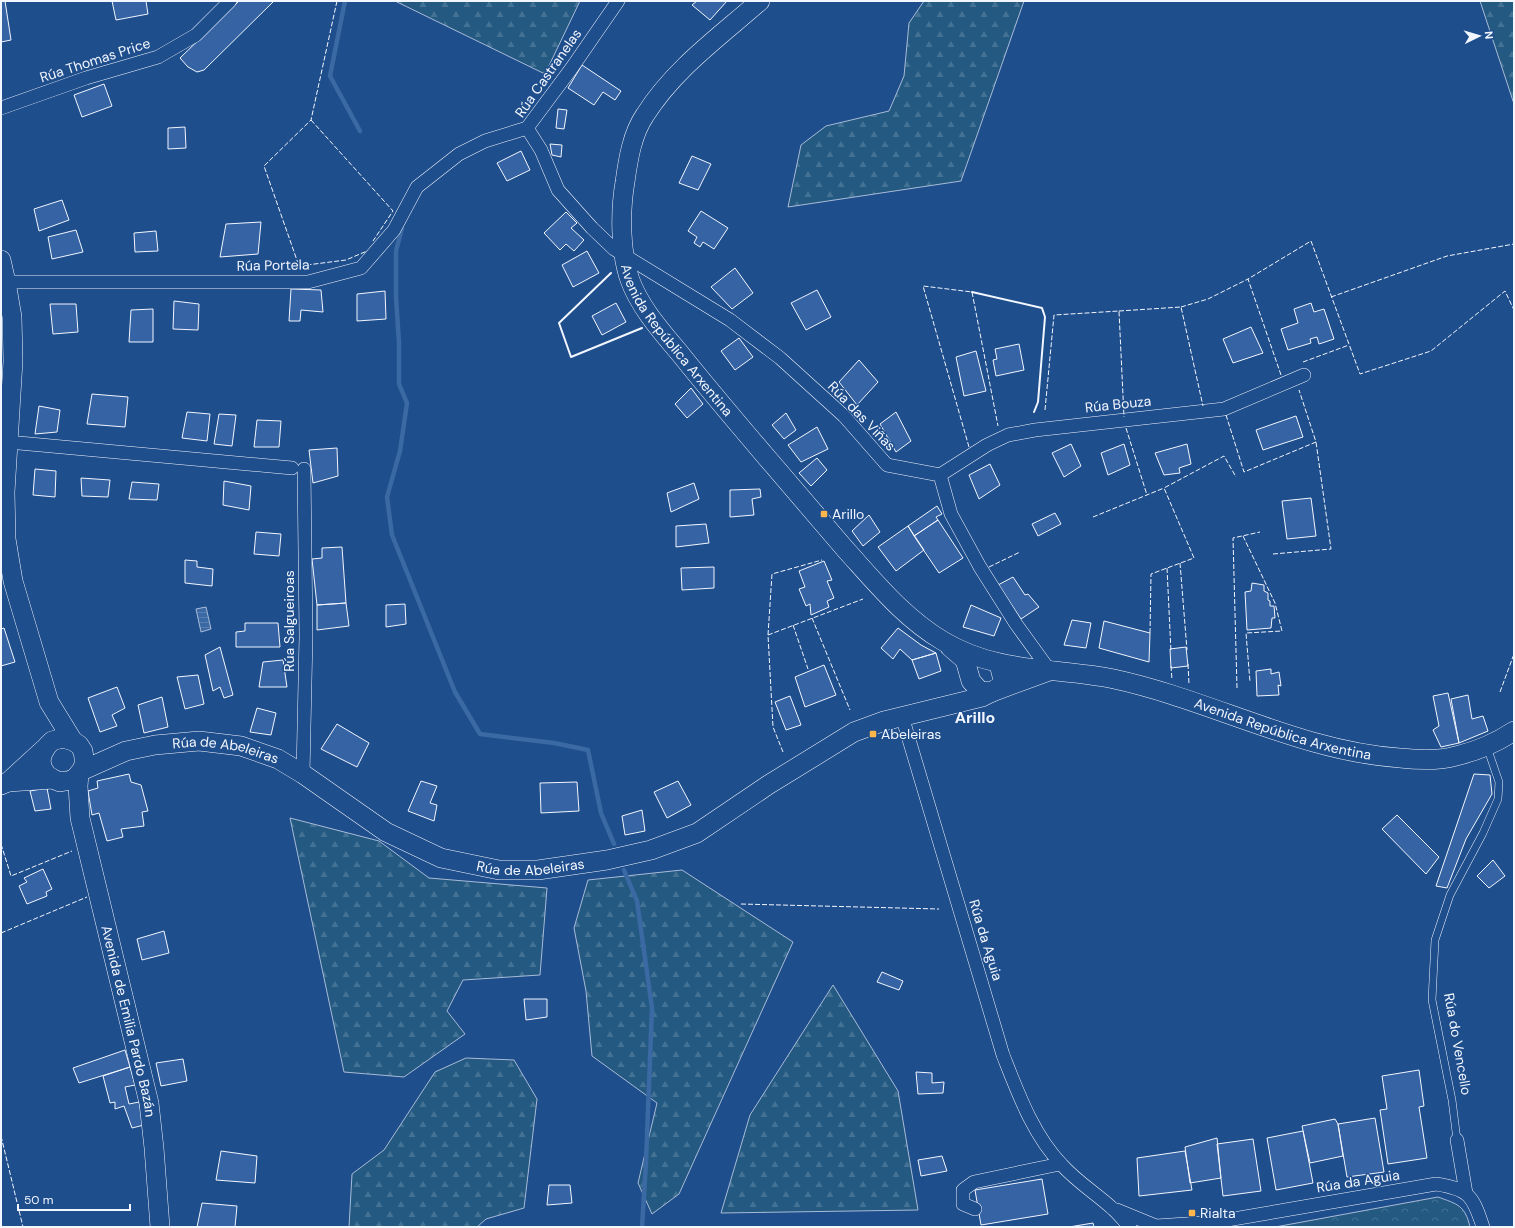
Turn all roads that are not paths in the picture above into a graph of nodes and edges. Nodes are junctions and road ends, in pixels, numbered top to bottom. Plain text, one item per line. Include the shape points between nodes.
1 (230, 1) edge
2 (618, 1) edge
3 (760, 1) edge
4 (1, 108) edge
5 (527, 128) junction
6 (625, 255) junction
7 (1, 260) edge
8 (6, 282) junction
9 (1304, 375) dead end
10 (8, 442) junction
11 (940, 475) junction
12 (3, 492) edge
13 (945, 642) junction
14 (995, 663) junction
15 (1050, 671) junction
16 (971, 681) junction
17 (992, 692) junction
18 (49, 702) junction
19 (930, 710) junction
20 (902, 716) junction
21 (1514, 732) edge
22 (76, 743) junction
23 (45, 747) junction
24 (1487, 747) junction
25 (126, 751) junction
26 (80, 773) junction
27 (303, 774) junction
28 (54, 780) junction
29 (5, 783) edge
30 (80, 818) junction
31 (1457, 1140) joint
32 (1060, 1164) junction
33 (1466, 1193) junction
34 (975, 1209) dead end
35 (1114, 1209) junction
36 (1213, 1224) edge
37 (1161, 1226) edge
38 (160, 1227) edge
39 (1130, 1227) edge
40 (1483, 1227) edge

1 - 4 street, Rúa Thomas Price via 196,35 158,57 86,78
2 - 5 street, Rúa Castranelas
3 - 6 street, Avenida República Arxentina via 687,63 642,118 630,154 623,194 622,228
5 - 6 street, Rúa Castranelas via 542,150 558,190 610,246
5 - 8 street, Rúa Portela via 485,141 459,154 418,187 394,230 361,268 308,282
6 - 11 street, Rúa das Viñas via 730,320 780,358 844,416 887,465
6 - 13 street, Avenida República Arxentina via 630,280 643,304 707,387 886,595 914,621
7 - 8 street
8 - 10 street via 12,317 13,361
9 - 11 street, Rúa Bouza via 1224,408 1008,435 987,445
10 - 12 street
10 - 27 street, Rúa Salgueiroas via 298,469 306,636
11 - 15 street via 951,514 980,568
12 - 18 street via 6,539 13,581
13 - 14 street, Avenida República Arxentina
13 - 16 street, Avenida República Arxentina via 965,660
14 - 15 street, Avenida República Arxentina
14 - 16 street, Rúa de Abeleiras
14 - 17 street via 1002,676 1002,684
15 - 17 street, Avenida República Arxentina
15 - 24 street, Avenida República Arxentina via 1107,678 1146,687 1291,735 1366,754 1430,760 1454,757
16 - 17 street via 980,690
16 - 19 street, Rúa de Abeleiras
17 - 19 street, Rúa de Abeleiras via 982,697
18 - 22 street
18 - 23 street
19 - 20 street, Rúa de Abeleiras
20 - 27 street, Rúa de Abeleiras via 854,732 768,785 697,834 651,850 607,860 538,870 499,870 440,858 386,832
20 - 32 street, Rúa da Aguia via 1003,1055 1038,1134
21 - 24 street, Avenida República Arxentina
22 - 23 street via 59,739
22 - 25 street, Rúa de Abeleiras via 93,749
22 - 26 street via 83,751 84,758
23 - 28 street via 41,762 47,775
23 - 29 street
24 - 31 lane, Rúa do Vencello via 1499,782 1498,799 1450,895 1435,940 1432,1000 1452,1100
25 - 26 street, Rúa de Abeleiras
25 - 27 street, Rúa de Abeleiras via 155,745 199,741 241,746 278,759
26 - 28 street via 71,780
26 - 30 street, Avenida de Emilia Pardo Bazán
28 - 29 street
28 - 30 street, Avenida de Emilia Pardo Bazán via 66,793
30 - 38 street, Avenida de Emilia Pardo Bazán via 149,1103
31 - 33 street, Rúa do Vencello
32 - 34 street via 974,1182 963,1190 963,1204
32 - 35 street, Rúa da Aguia
33 - 36 street, Rúa da Aguia via 1436,1184
33 - 40 street via 1476,1205
35 - 37 street, Rúa da Aguia
35 - 39 street, Rúa da Aguia
36 - 37 street, Rúa da Aguia

